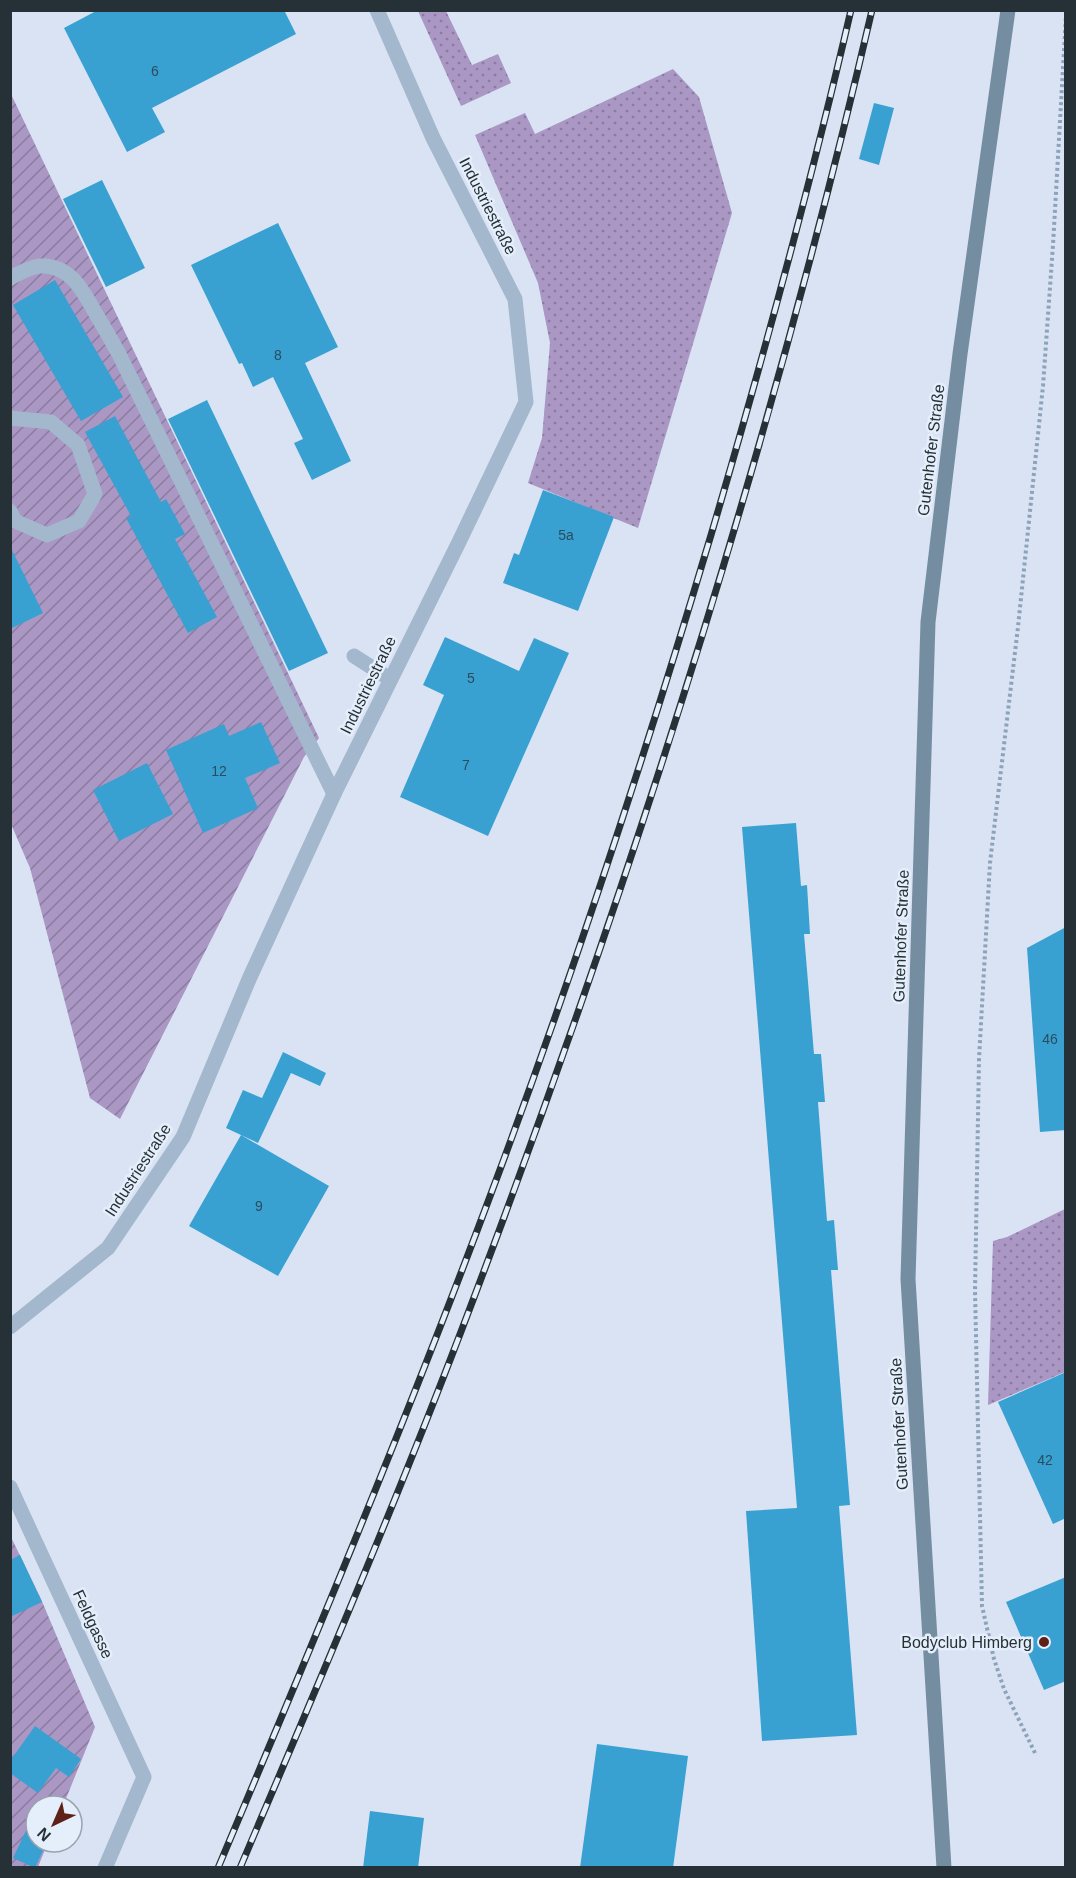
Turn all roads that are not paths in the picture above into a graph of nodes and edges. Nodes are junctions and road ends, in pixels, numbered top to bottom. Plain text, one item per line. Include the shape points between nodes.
1 (377, 10) edge
2 (1008, 10) edge
3 (10, 278) edge
4 (10, 418) edge
5 (10, 512) edge
6 (354, 656) dead end
7 (390, 679) junction
8 (334, 794) junction
9 (10, 1328) edge
10 (10, 1487) edge
11 (105, 1868) edge
12 (944, 1868) edge

1 - 7 street, Industriestraße via 433,138 515,298 526,402
2 - 12 street, Gutenhofer Straße via 960,354 928,622 909,1279
3 - 8 street via 29,268 53,266 80,285 119,354
4 - 5 street via 51,422 78,445 95,494 79,521 47,535 15,521
6 - 7 street
7 - 8 street, Industriestraße
8 - 9 street, Industriestraße via 250,977 183,1137 108,1248
10 - 11 street, Feldgasse via 144,1777

